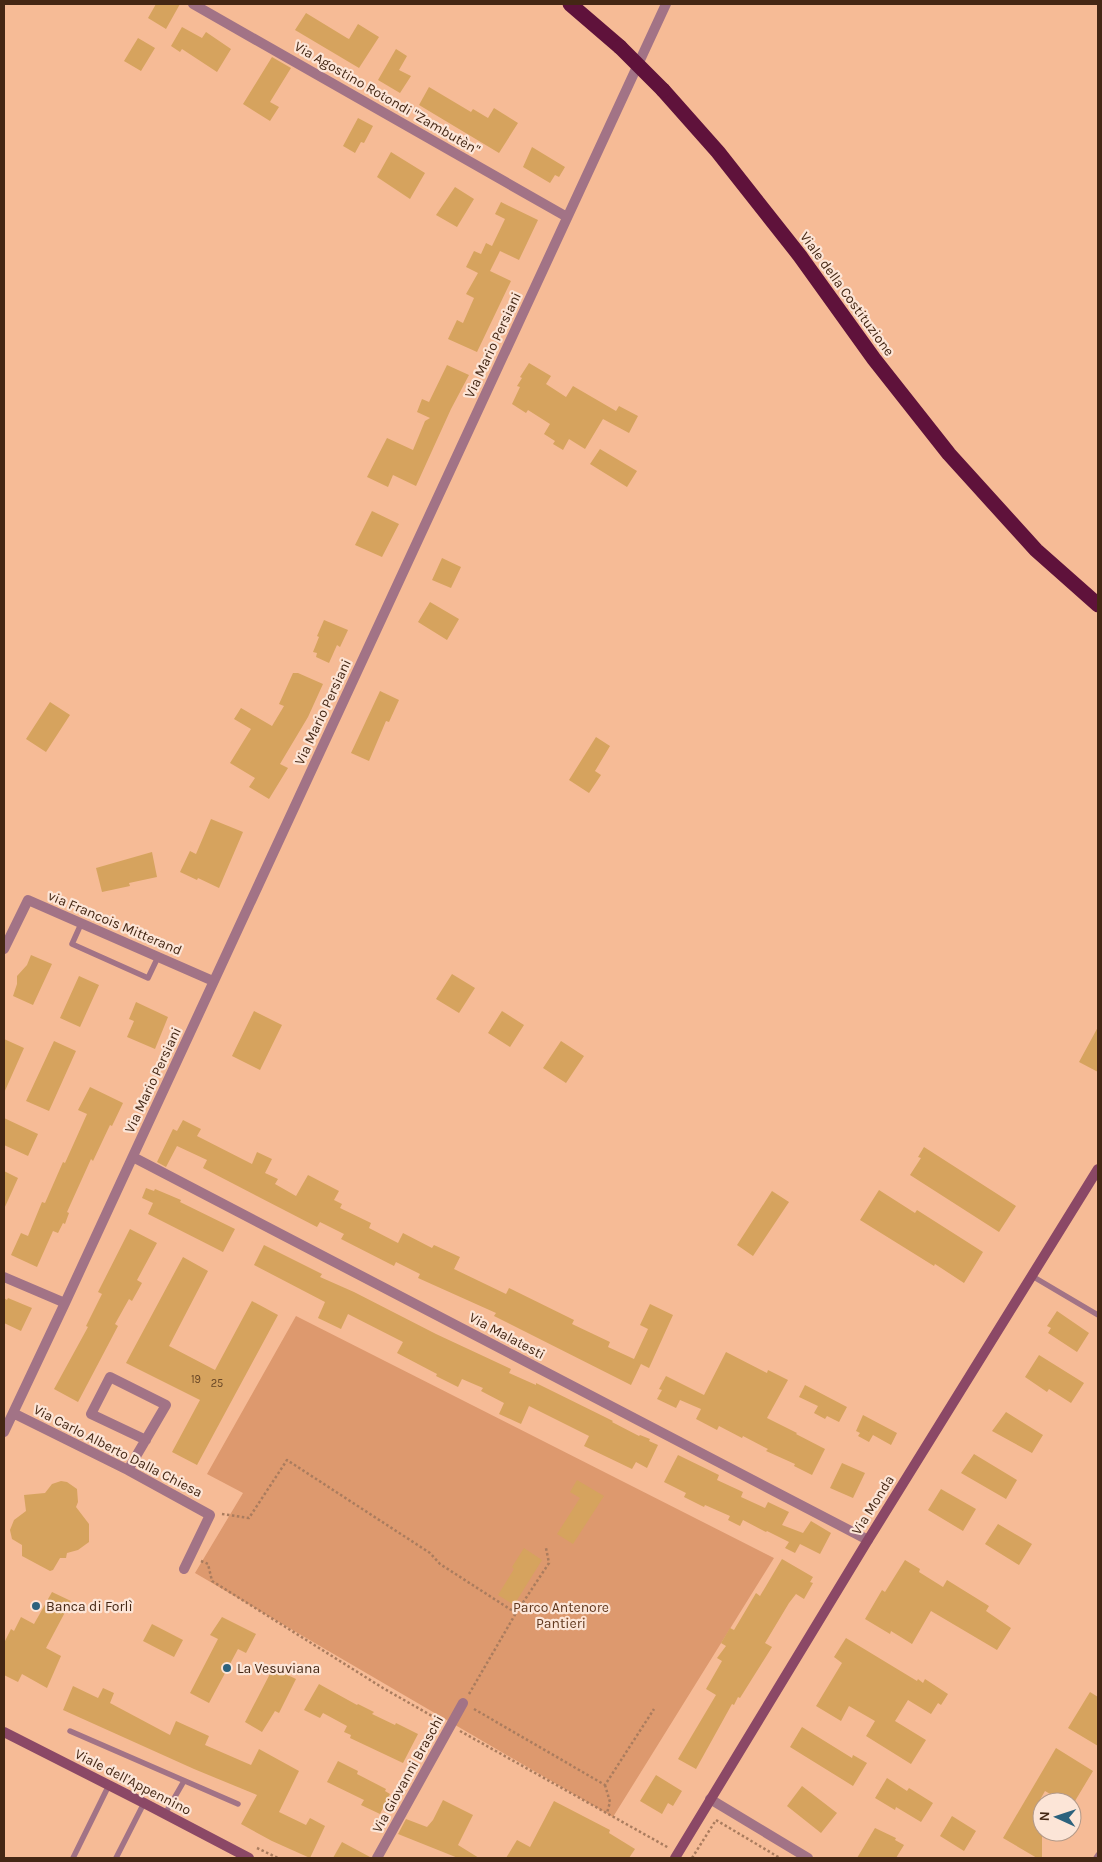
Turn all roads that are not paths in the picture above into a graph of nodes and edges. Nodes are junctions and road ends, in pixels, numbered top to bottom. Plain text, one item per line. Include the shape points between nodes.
1 (193, 4) edge
2 (570, 4) edge
3 (666, 4) edge
4 (567, 217) junction
5 (1098, 605) edge
6 (81, 924) junction
7 (4, 950) edge
8 (158, 957) junction
9 (213, 981) junction
10 (133, 1157) junction
11 (1098, 1169) edge
12 (1032, 1276) junction
13 (4, 1277) edge
14 (65, 1304) junction
15 (1098, 1315) edge
16 (13, 1413) junction
17 (4, 1432) edge
18 (146, 1440) junction
19 (128, 1470) junction
20 (868, 1540) junction
21 (184, 1569) dead end
22 (463, 1703) road end
23 (70, 1731) dead end
24 (4, 1732) edge
25 (184, 1781) junction
26 (109, 1785) junction
27 (710, 1799) junction
28 (144, 1803) junction
29 (238, 1804) dead end
30 (165, 1814) junction
31 (1098, 1855) edge
32 (677, 1856) edge
33 (73, 1858) edge
34 (116, 1858) edge
35 (249, 1858) edge
36 (377, 1858) edge
37 (808, 1858) edge
38 (1096, 1858) edge

1 - 4 street, Via Agostino Rotondi "Zambutèn"
2 - 5 highway, Viale della Costituzione, bridge via 620,47 718,152 949,454 1036,550
3 - 4 street, Via Mario Persiani
4 - 9 street, Via Mario Persiani
6 - 7 street, via Francois Mitterand via 28,900
6 - 8 street, via Francois Mitterand
6 - 8 lane via 72,944 148,978
8 - 9 street, via Francois Mitterand
9 - 10 street, Via Mario Persiani
10 - 14 street, Via Mario Persiani
10 - 20 street, Via Malatesti
11 - 12 main road, Via Monda
12 - 15 lane
12 - 20 main road, Via Monda
13 - 14 street
14 - 16 street, Via Mario Persiani
16 - 17 street, Via Mario Persiani
16 - 19 street, Via Carlo Alberto Dalla Chiesa
18 - 18 street via 91,1414 110,1377 166,1405
18 - 19 street
19 - 21 street, Via Carlo Alberto Dalla Chiesa via 210,1515
20 - 27 main road, Via Monda
22 - 36 street, Via Giovanni Braschi
23 - 25 lane
24 - 26 main road, Viale dell'Appennino
25 - 29 lane
25 - 30 lane
26 - 28 main road, Viale dell'Appennino
26 - 33 lane
27 - 32 main road, Via Monda
27 - 37 street
28 - 30 main road, Viale dell'Appennino
28 - 34 lane
30 - 35 main road, Viale dell'Appennino
31 - 38 lane

